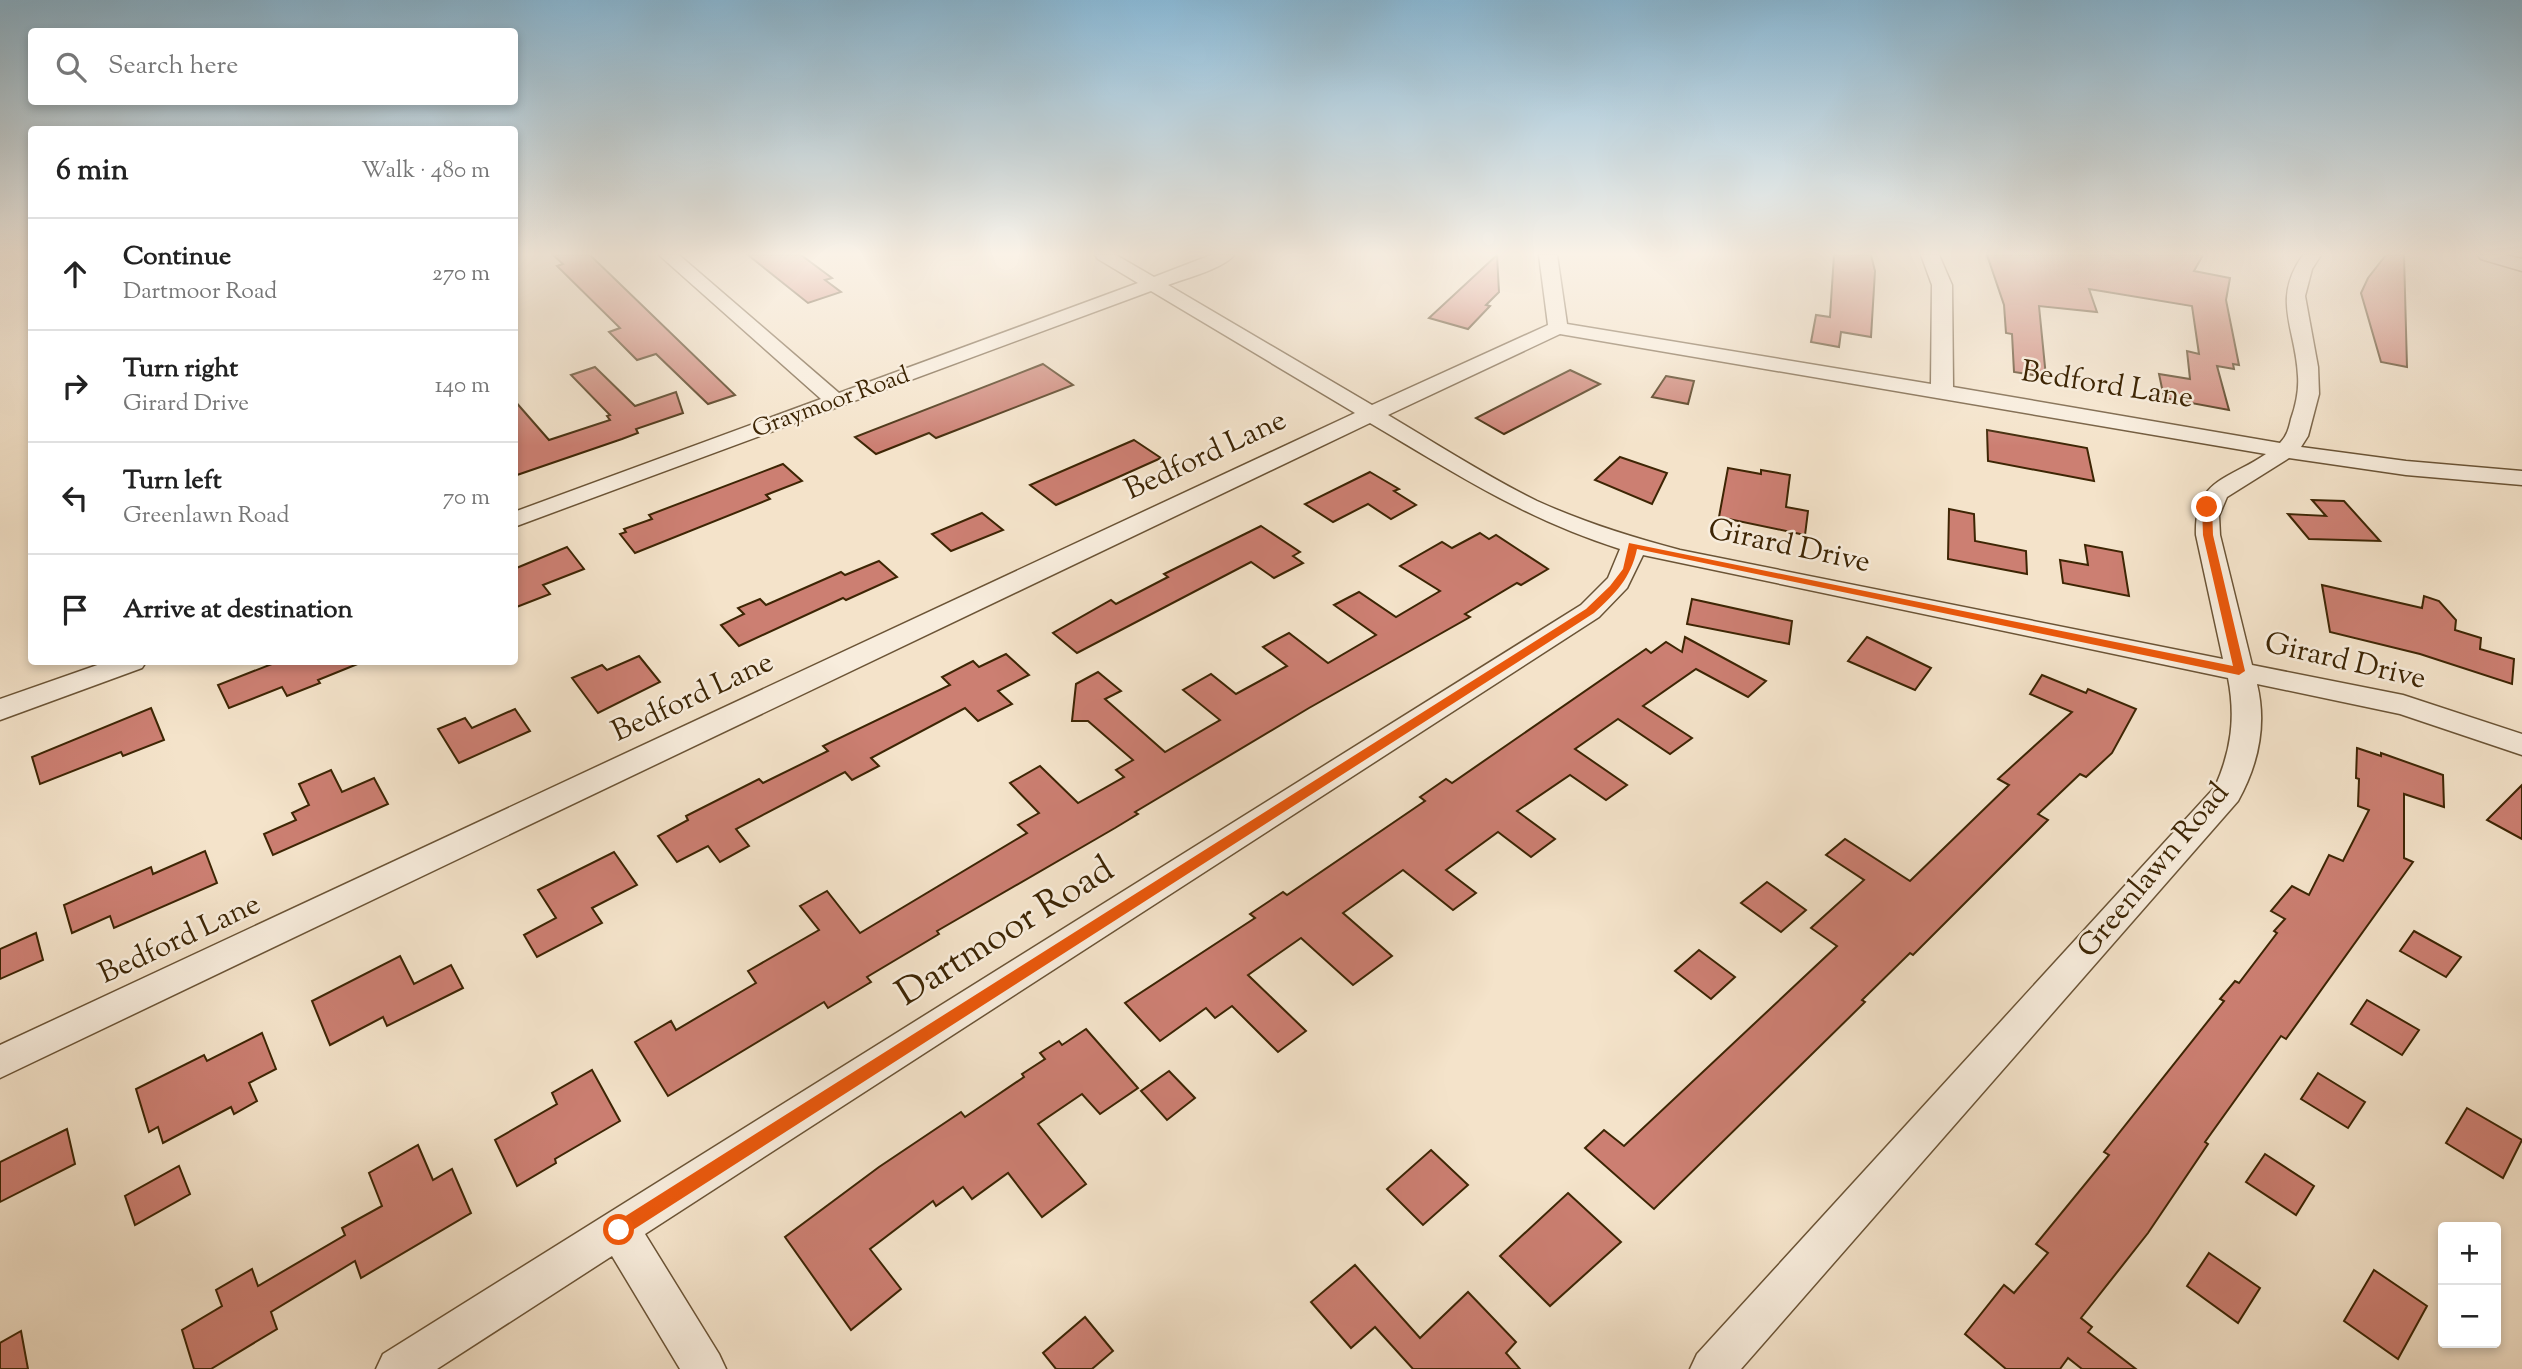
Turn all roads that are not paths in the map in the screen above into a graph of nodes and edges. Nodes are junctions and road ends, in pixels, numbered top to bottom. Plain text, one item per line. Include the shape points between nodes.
1 (742, 319) edge
2 (1058, 319) edge
3 (1212, 319) edge
4 (1557, 319) edge
5 (1942, 319) edge
6 (2296, 319) edge
7 (1558, 328) junction
8 (1942, 392) junction
9 (836, 401) junction
10 (1373, 414) junction
11 (2283, 452) junction
12 (2522, 478) edge
13 (518, 519) edge
14 (1633, 545) junction
15 (124, 665) edge
16 (2239, 671) junction
17 (0, 710) edge
18 (2522, 746) edge
19 (0, 1062) edge
20 (619, 1230) junction
21 (398, 1369) edge
22 (704, 1369) edge
23 (1712, 1369) edge

1 - 9 street
2 - 9 street, Graymoor Road
3 - 10 street, Girard Drive
4 - 7 street
5 - 8 street
6 - 11 street, Greenlawn Road via 2308,368 2309,396 2295,441
7 - 8 street, Bedford Lane
7 - 10 street, Bedford Lane
8 - 11 street, Bedford Lane
9 - 13 street, Graymoor Road
10 - 14 street, Girard Drive via 1547,516
10 - 19 street, Bedford Lane
11 - 12 street, Bedford Lane via 2412,470
11 - 16 street, Greenlawn Road via 2222,488 2207,507 2208,535
14 - 16 street, Girard Drive
14 - 20 street, Dartmoor Road via 1628,569 1590,611
15 - 17 street
16 - 18 street, Girard Drive via 2403,705
16 - 23 street, Greenlawn Road via 2248,716 2242,760 2227,793
20 - 21 street, Dartmoor Road
20 - 22 street

